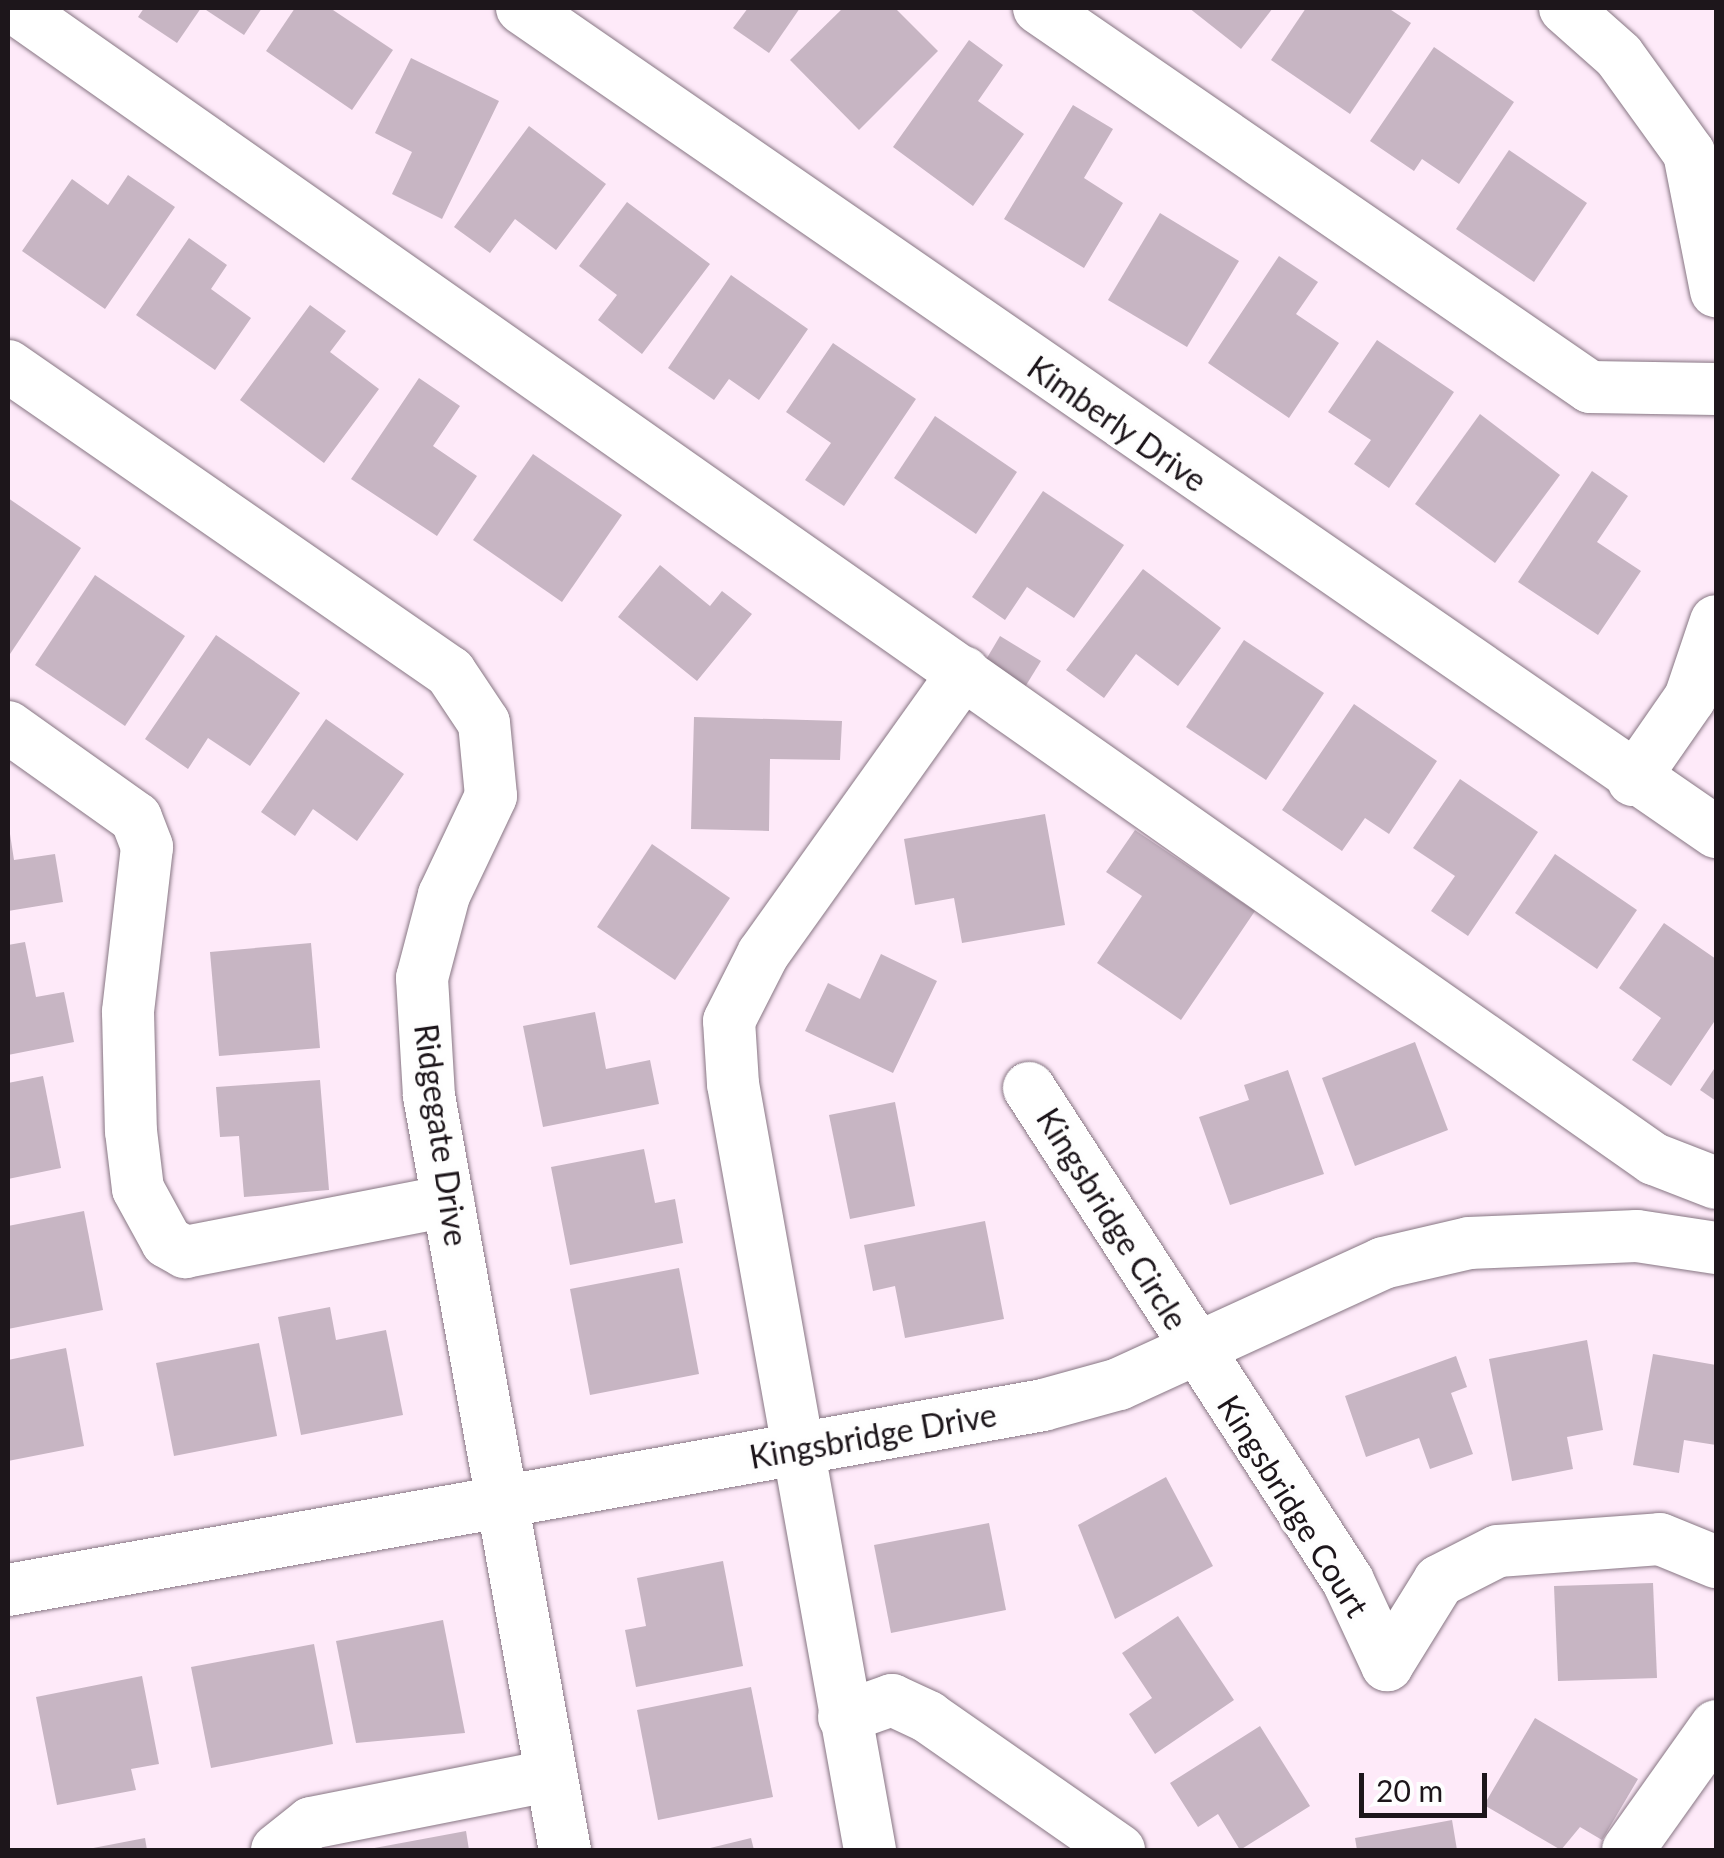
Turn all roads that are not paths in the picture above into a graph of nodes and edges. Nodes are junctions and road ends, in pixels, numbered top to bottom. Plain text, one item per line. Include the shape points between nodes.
1 (15, 8) edge
2 (522, 8) edge
3 (1039, 8) edge
4 (1564, 8) edge
5 (1716, 292) edge
6 (8, 366) edge
7 (1716, 389) edge
8 (1716, 621) edge
9 (964, 672) junction
10 (8, 728) edge
11 (1633, 780) junction
12 (1716, 832) edge
13 (1030, 1088) dead end
14 (1716, 1183) edge
15 (448, 1200) junction
16 (1716, 1248) edge
17 (1194, 1351) junction
18 (800, 1450) junction
19 (501, 1501) junction
20 (1716, 1562) edge
21 (8, 1590) edge
22 (844, 1717) junction
23 (1716, 1726) edge
24 (549, 1776) junction
25 (276, 1850) edge
26 (564, 1850) edge
27 (870, 1850) edge
28 (1119, 1850) edge
29 (1628, 1850) edge

1 - 9 street
2 - 11 street, Kimberly Drive
3 - 7 street via 1590,388
4 - 5 street via 1619,56 1688,152
6 - 15 street, Ridgegate Drive via 450,672 484,724 491,796 444,894 422,978
8 - 11 street via 1690,698
9 - 14 street via 1654,1159
9 - 18 street via 763,954 729,1021
10 - 15 street via 136,818 148,846 128,1012 131,1131 138,1189 167,1242 185,1252
11 - 12 street, Kimberly Drive
13 - 17 street, Kingsbridge Circle
15 - 19 street, Ridgegate Drive
16 - 17 street, Kingsbridge Drive via 1619,1235 1469,1244 1384,1263
17 - 18 street, Kingsbridge Drive via 1043,1405
17 - 20 street, Kingsbridge Court via 1348,1581 1387,1665 1439,1581 1498,1551 1660,1539
18 - 19 street, Kingsbridge Drive
18 - 22 street
19 - 21 street, Kingsbridge Drive
19 - 24 street, Ridgegate Drive
22 - 27 street
22 - 28 street via 892,1700
23 - 29 street
24 - 25 street via 311,1823
24 - 26 street, Ridgegate Drive

